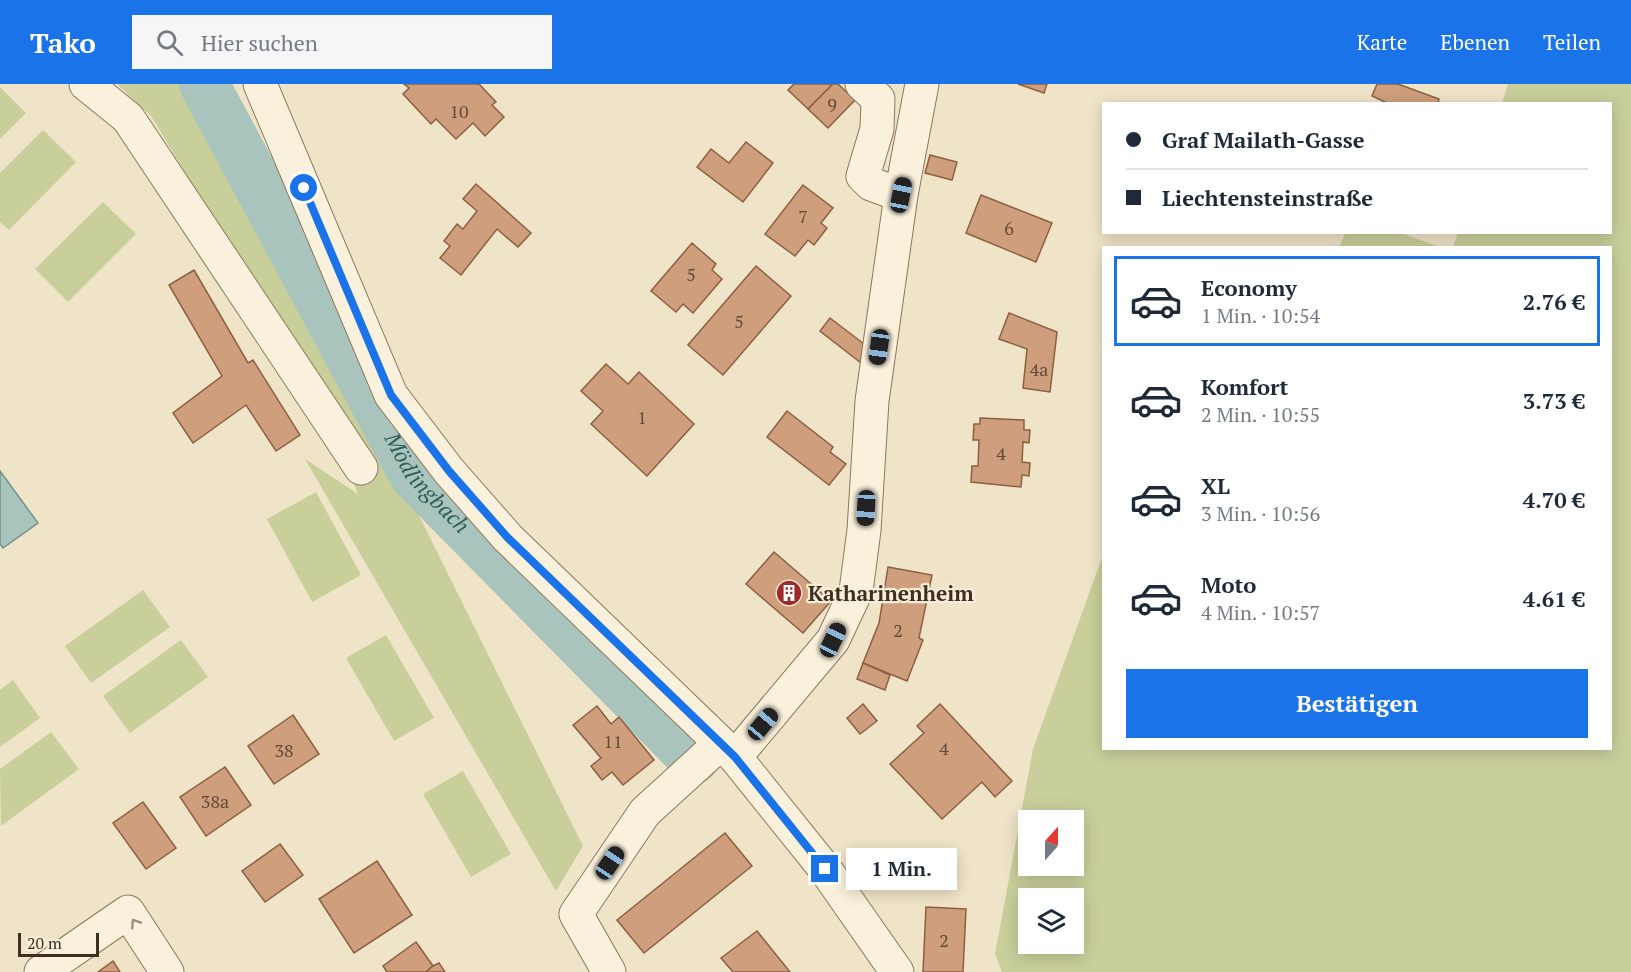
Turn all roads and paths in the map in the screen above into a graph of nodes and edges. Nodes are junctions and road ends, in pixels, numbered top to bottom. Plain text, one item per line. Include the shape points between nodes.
1 (86, 84) edge
2 (260, 84) edge
3 (862, 84) edge
4 (922, 84) edge
5 (901, 195) junction
6 (361, 468) dead end
7 (715, 756) junction
8 (890, 970) edge
9 (41, 972) edge
10 (167, 972) edge
11 (609, 972) edge

1 - 6 street via 128,118
2 - 7 street via 391,395 449,471 508,538
3 - 5 street via 878,99 877,129 863,176 871,184
4 - 5 street
5 - 7 street via 872,401 856,591 833,640
7 - 8 street via 825,869
7 - 11 street via 645,812 576,914
10 -> 9 street via 128,912

